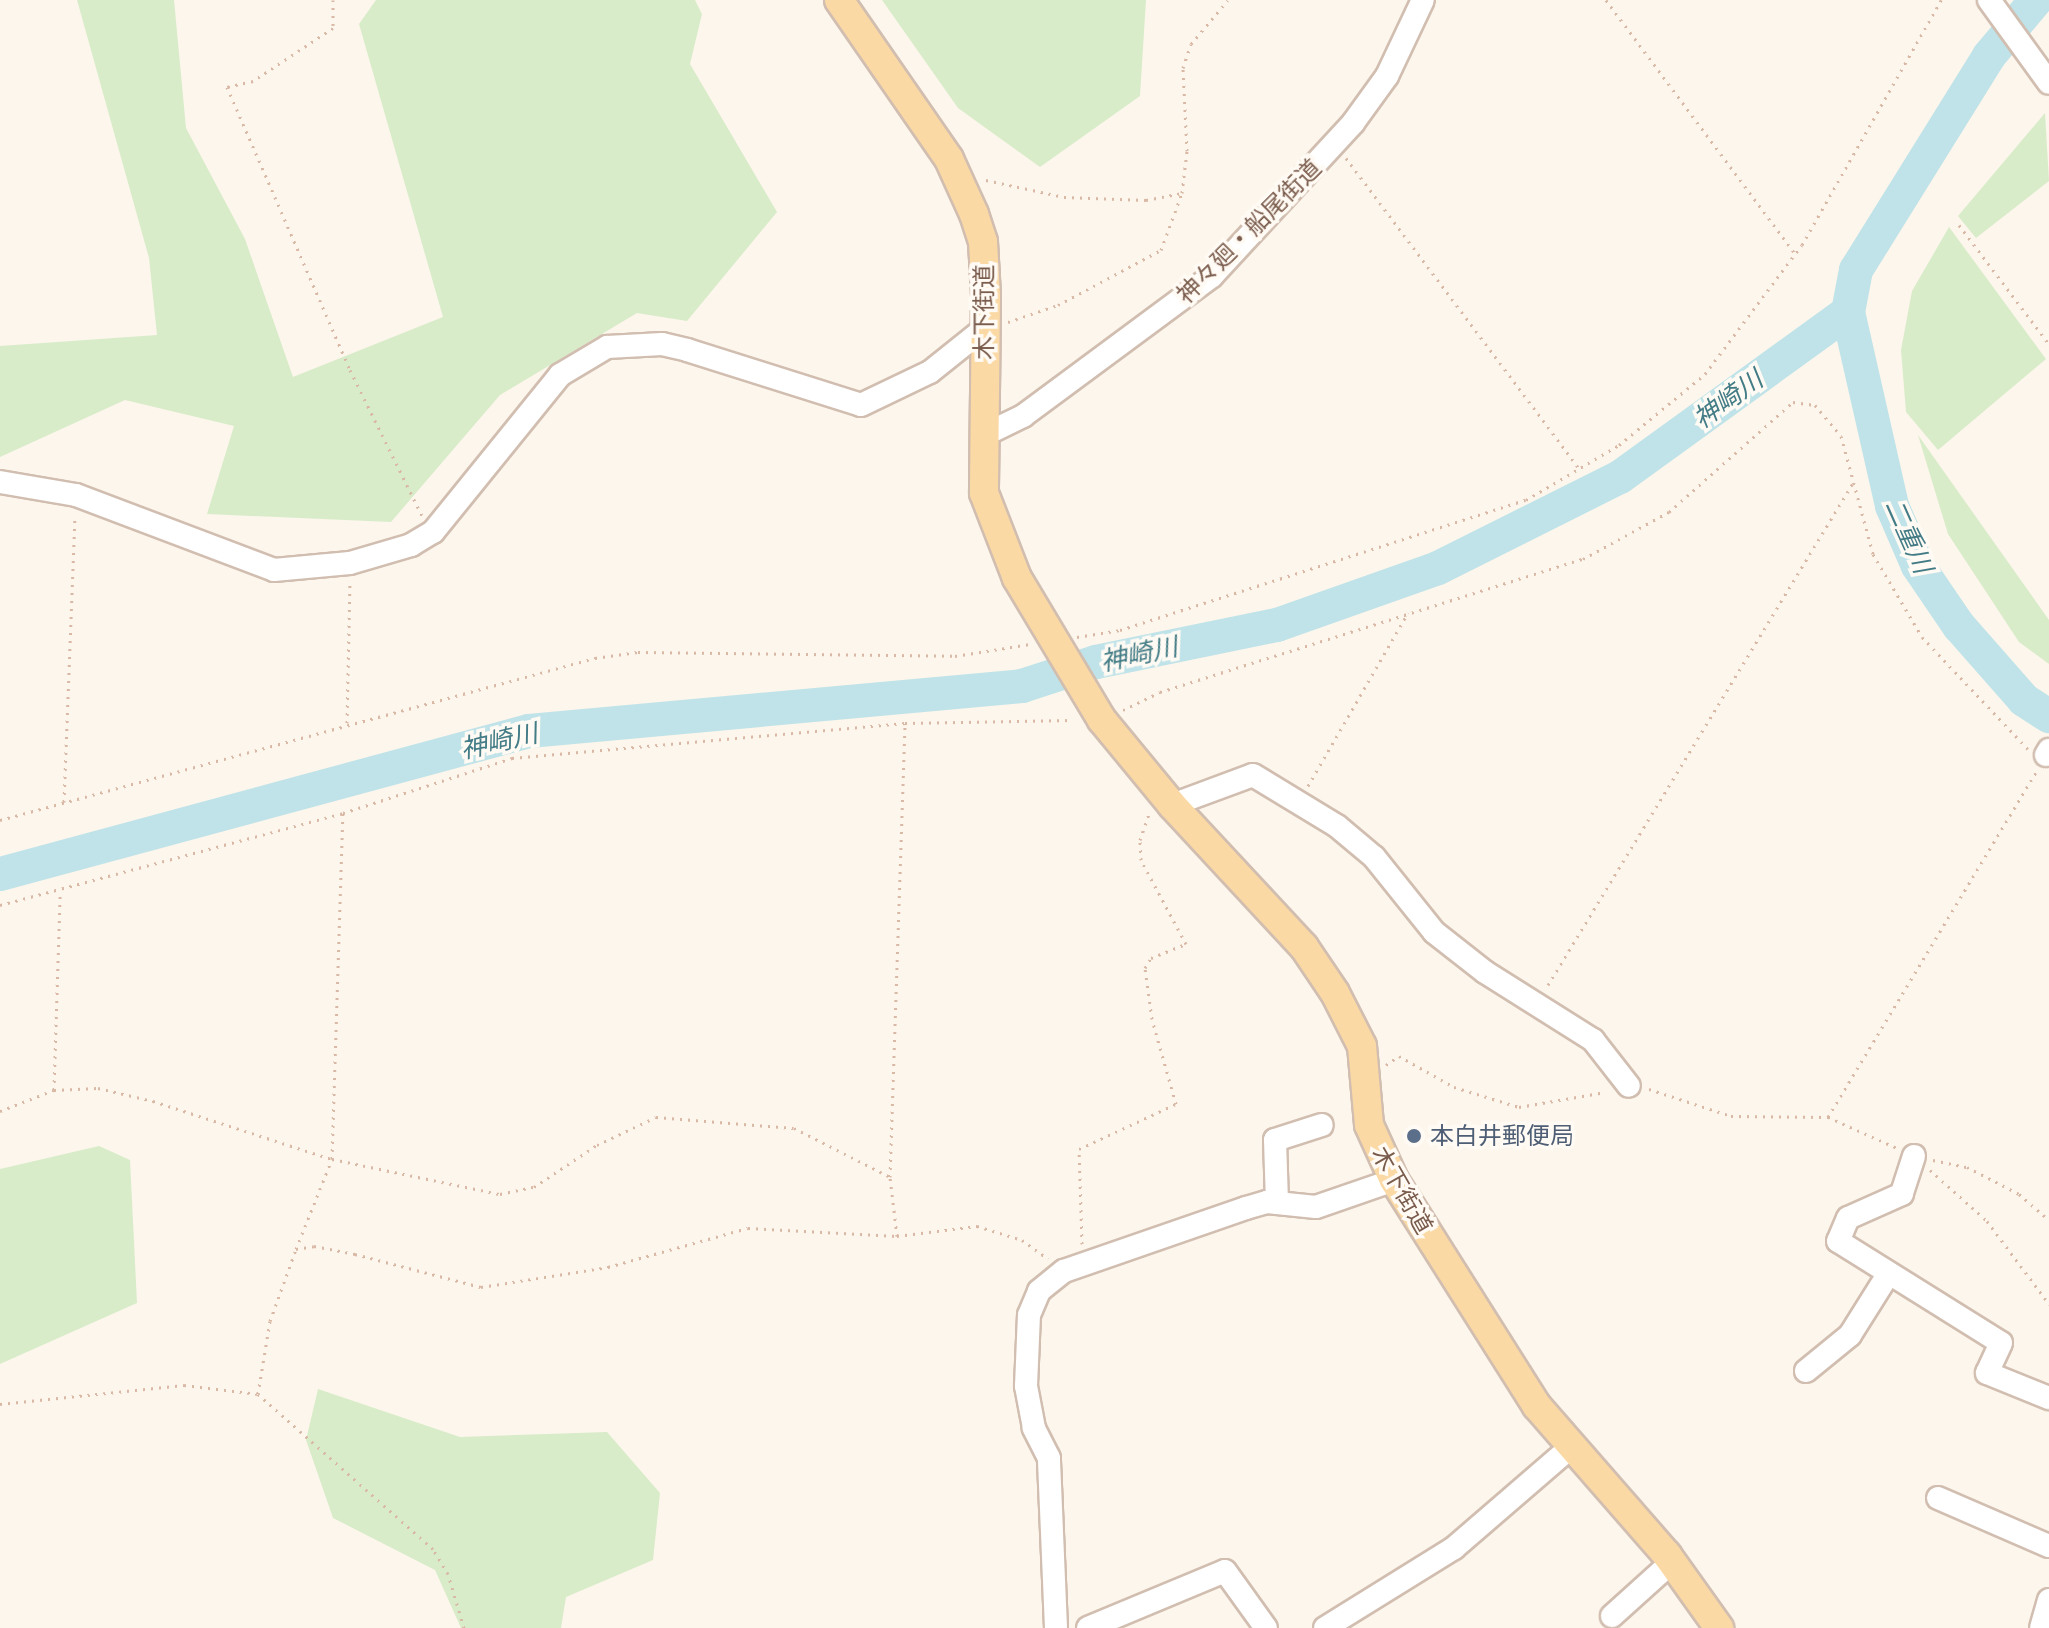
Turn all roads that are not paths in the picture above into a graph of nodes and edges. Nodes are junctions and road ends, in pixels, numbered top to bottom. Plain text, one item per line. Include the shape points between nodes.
1 (839, 0) edge
2 (1423, 0) edge
3 (1989, 0) edge
4 (2049, 83) edge
5 (985, 328) junction
6 (982, 436) junction
7 (0, 482) edge
8 (1166, 798) junction
9 (1629, 1086) road end
10 (1322, 1125) dead end
11 (1914, 1156) road end
12 (1394, 1180) junction
13 (1277, 1203) junction
14 (1889, 1273) junction
15 (1806, 1371) dead end
16 (2049, 1398) edge
17 (1572, 1446) junction
18 (1938, 1498) dead end
19 (2049, 1546) edge
20 (1672, 1562) junction
21 (2049, 1600) edge
22 (1612, 1616) dead end
23 (1056, 1628) edge
24 (1088, 1628) edge
25 (1266, 1628) edge
26 (1325, 1628) edge
27 (1719, 1628) edge
28 (2041, 1628) edge

1 - 5 main road, 木下街道 via 931,130 962,184 983,242
2 - 6 street, 神々廻・船尾街道 via 1387,76 1335,144 1212,276 1013,424
3 - 4 street
5 - 6 main road, 木下街道
5 - 7 street via 930,372 861,405 662,344 607,347 560,375 433,532 411,545 350,563 274,570 76,495
6 - 8 main road, 木下街道 via 984,493 992,521 1054,645 1097,713
8 - 9 street via 1253,775 1351,835 1434,932 1485,972 1593,1040
8 - 12 main road, 木下街道 via 1304,947 1353,1023 1369,1125
10 - 13 street via 1275,1140
11 - 14 street via 1902,1194 1848,1218 1838,1241
12 - 13 street via 1316,1207
12 - 17 main road, 木下街道 via 1537,1406
13 - 23 street via 1246,1208 1072,1267 1039,1291 1026,1343 1026,1386 1034,1428 1049,1458
14 - 15 street via 1850,1335
14 - 16 street via 2001,1343 1987,1373
17 - 20 main road, 木下街道
17 - 26 street via 1454,1548
18 - 19 street
20 - 22 street
20 - 27 main road, 木下街道
21 - 28 street
24 - 25 street via 1225,1571

